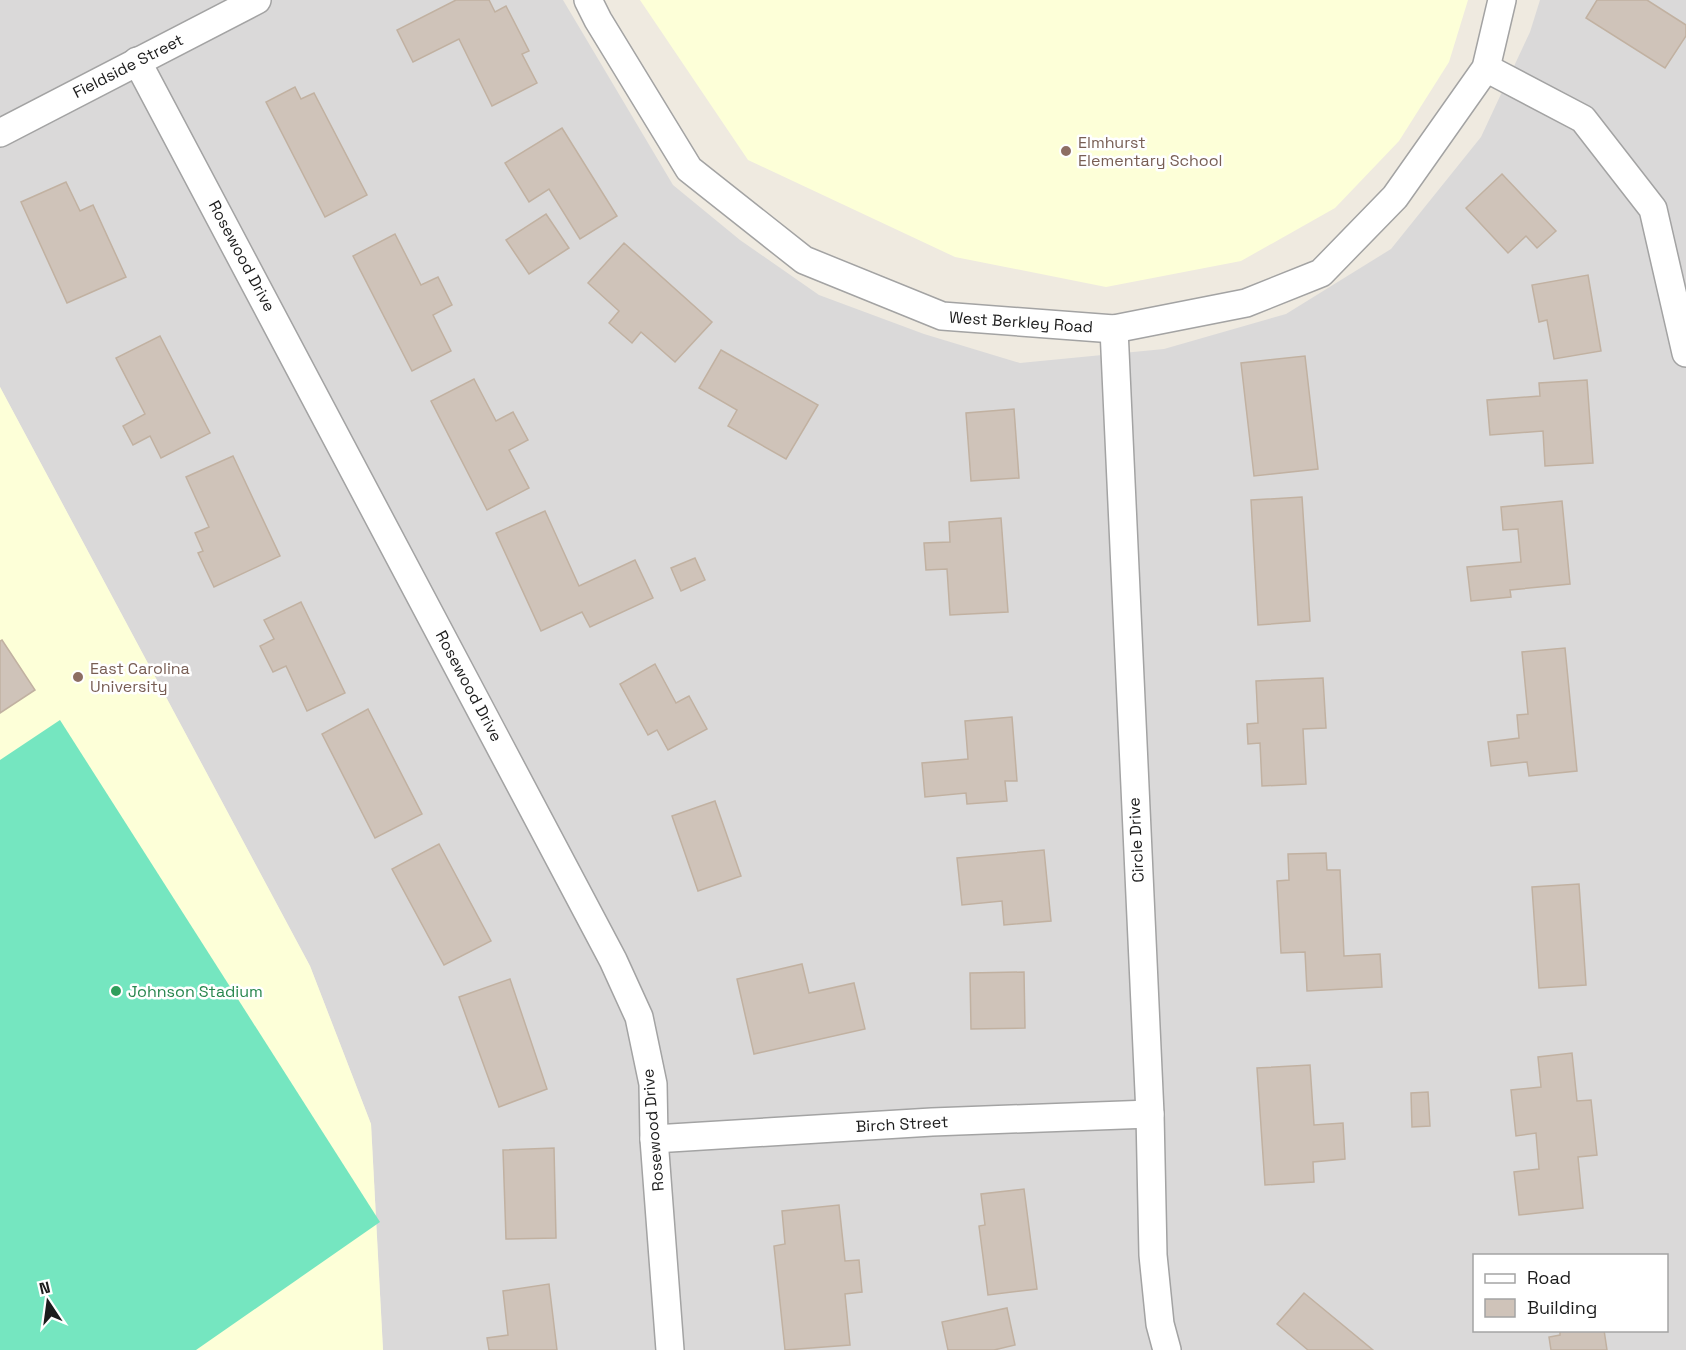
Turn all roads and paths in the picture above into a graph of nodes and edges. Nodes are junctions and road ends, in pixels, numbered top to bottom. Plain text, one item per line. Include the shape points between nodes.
1 (257, 0) edge
2 (588, 0) edge
3 (1502, 0) edge
4 (137, 61) junction
5 (1486, 68) junction
6 (0, 133) edge
7 (1114, 329) junction
8 (1686, 353) edge
9 (1150, 1114) junction
10 (654, 1139) junction
11 (670, 1350) edge
12 (1167, 1350) edge

1 - 4 street, Fieldside Street
2 - 7 street, West Berkley Road via 689,169 804,260 942,316
3 - 5 street
4 - 6 street, Fieldside Street
4 - 10 street, Rosewood Drive via 613,960 639,1017 652,1084
5 - 7 street, West Berkley Road via 1395,197 1321,273 1246,303
5 - 8 street via 1582,119 1653,210
7 - 9 street, Circle Drive
9 - 10 street, Birch Street
9 - 12 street, Circle Drive via 1153,1255 1160,1324
10 - 11 street, Rosewood Drive

